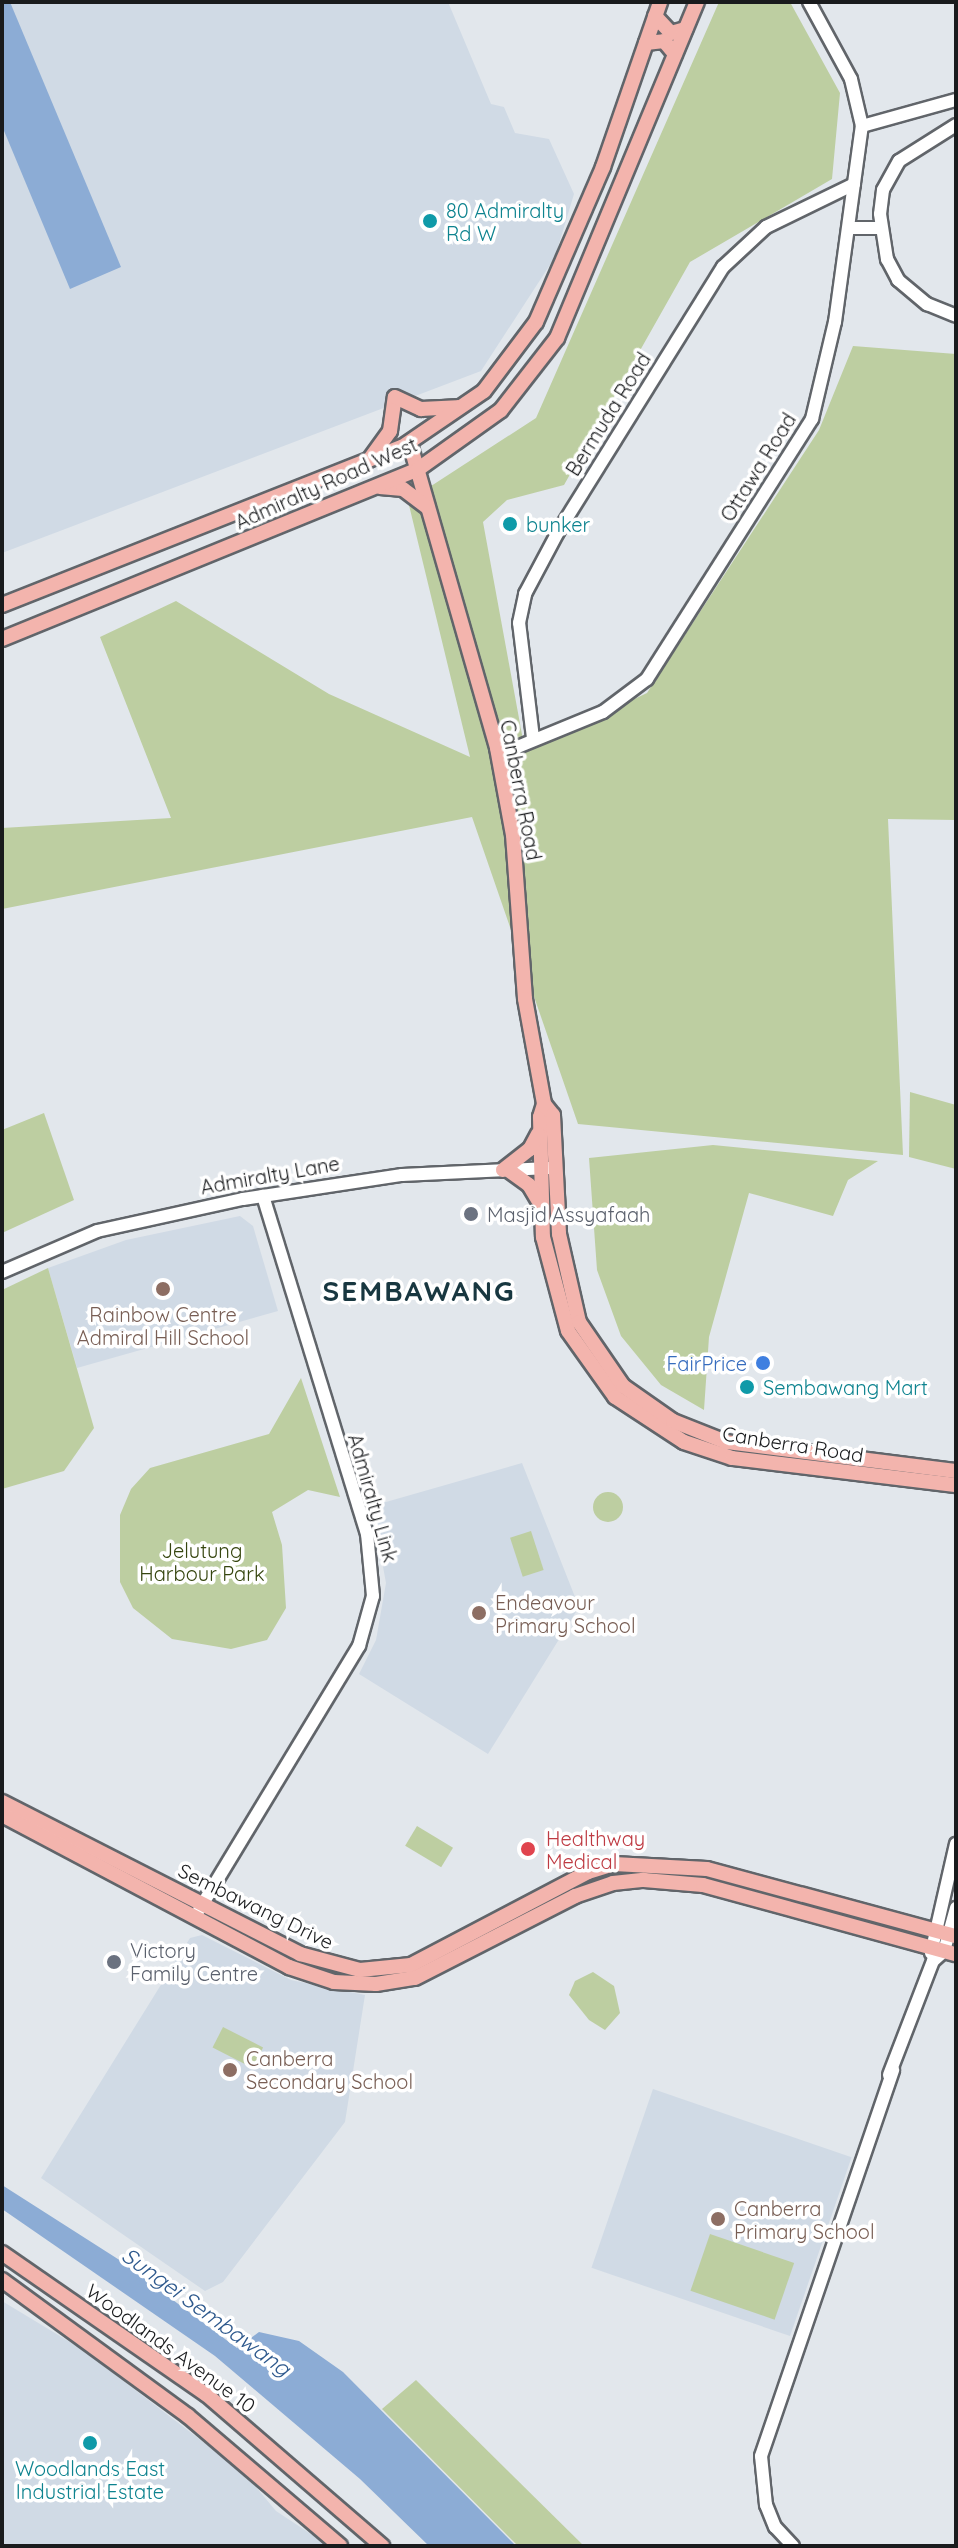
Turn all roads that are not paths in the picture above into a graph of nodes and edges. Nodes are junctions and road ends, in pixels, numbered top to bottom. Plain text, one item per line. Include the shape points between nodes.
1 (697, 2) edge
2 (810, 2) edge
3 (658, 9) edge
4 (685, 29) junction
5 (646, 43) junction
6 (675, 54) junction
7 (956, 100) edge
8 (956, 125) edge
9 (862, 126) junction
10 (637, 150) junction
11 (603, 167) junction
12 (854, 184) junction
13 (850, 228) junction
14 (880, 228) junction
15 (956, 316) edge
16 (462, 407) junction
17 (410, 444) junction
18 (366, 463) junction
19 (417, 470) junction
20 (376, 487) junction
21 (430, 510) junction
22 (184, 538) junction
23 (228, 548) junction
24 (2, 605) edge
25 (2, 639) edge
26 (533, 738) junction
27 (498, 755) junction
28 (544, 1104) junction
29 (540, 1130) junction
30 (556, 1168) junction
31 (540, 1169) junction
32 (505, 1170) junction
33 (263, 1196) junction
34 (540, 1204) junction
35 (2, 1272) edge
36 (956, 1471) edge
37 (956, 1485) edge
38 (2, 1802) edge
39 (2, 1815) edge
40 (956, 1844) edge
41 (203, 1902) junction
42 (956, 1908) edge
43 (195, 1916) junction
44 (934, 1930) junction
45 (952, 1935) edge
46 (940, 1954) edge
47 (2, 2253) edge
48 (2, 2280) edge
49 (340, 2546) edge
50 (382, 2546) edge
51 (793, 2546) edge

1 - 4 main road, Admiralty Road West
2 - 9 street, Ottawa Road via 851,79
3 - 4 main road via 671,33
3 - 5 main road, Admiralty Road West
4 - 6 main road, Admiralty Road West
5 - 6 main road via 664,41
5 - 11 main road, Admiralty Road West
6 - 10 main road, Admiralty Road West
7 - 9 street
8 - 14 street via 899,161 883,190
9 - 12 street, Ottawa Road
10 - 11 main road via 620,168
10 - 19 main road, Admiralty Road West via 542,363 501,410
11 - 16 main road, Admiralty Road West via 536,322 502,370
12 - 13 street, Ottawa Road
12 - 26 street, Bermuda Road via 766,227 733,255 558,532 525,594 519,623
13 - 14 street
13 - 26 street, Ottawa Road via 819,401 804,433 647,679 603,712
14 - 15 street via 887,259 908,292
16 - 17 main road, Admiralty Road West
16 - 18 main road via 437,411 395,397 390,431
17 - 18 main road, Admiralty Road West
17 - 19 main road, Canberra Road
18 - 22 main road, Admiralty Road West
19 - 20 main road, Admiralty Road West
19 - 21 main road, Canberra Road
20 - 21 main road via 403,489
20 - 23 main road, Admiralty Road West
21 - 27 main road, Canberra Road
22 - 23 main road via 195,552
22 - 24 main road, Admiralty Road West
23 - 25 main road, Admiralty Road West
26 - 27 street, Ottawa Road
27 - 28 main road, Canberra Road via 513,835 525,999
28 - 29 main road, Canberra Road
28 - 30 main road, Canberra Road via 553,1115
29 - 31 main road, Canberra Road
29 - 32 main road via 530,1149
30 - 31 street, Admiralty Lane
30 - 36 main road, Canberra Road via 559,1234 579,1322 623,1386 648,1405 697,1433 726,1442
31 - 32 street, Admiralty Lane
31 - 34 main road, Canberra Road
32 - 33 street, Admiralty Lane via 402,1175
32 - 34 main road via 529,1185
33 - 35 street, Admiralty Lane via 97,1231
33 - 41 street, Admiralty Link via 367,1534 373,1596 359,1646
34 - 37 main road, Canberra Road via 543,1237 568,1331 605,1386 644,1420 684,1442 732,1458
38 - 41 main road, Sembawang Drive
39 - 43 main road, Sembawang Drive
40 - 44 street
41 - 43 street, Admiralty Link
41 - 44 main road, Sembawang Drive via 300,1954 375,1971 432,1956 588,1872 614,1864 707,1869
42 - 45 street
43 - 46 main road, Sembawang Drive via 289,1967 356,1984 415,1978 575,1896 613,1883 644,1880 703,1885
44 - 45 main road, Sembawang Drive
44 - 46 street
45 - 46 street
46 - 51 street via 893,2070 761,2456 760,2474 775,2527
47 - 50 main road, Woodlands Avenue 10 via 206,2394
48 - 49 main road via 188,2416

